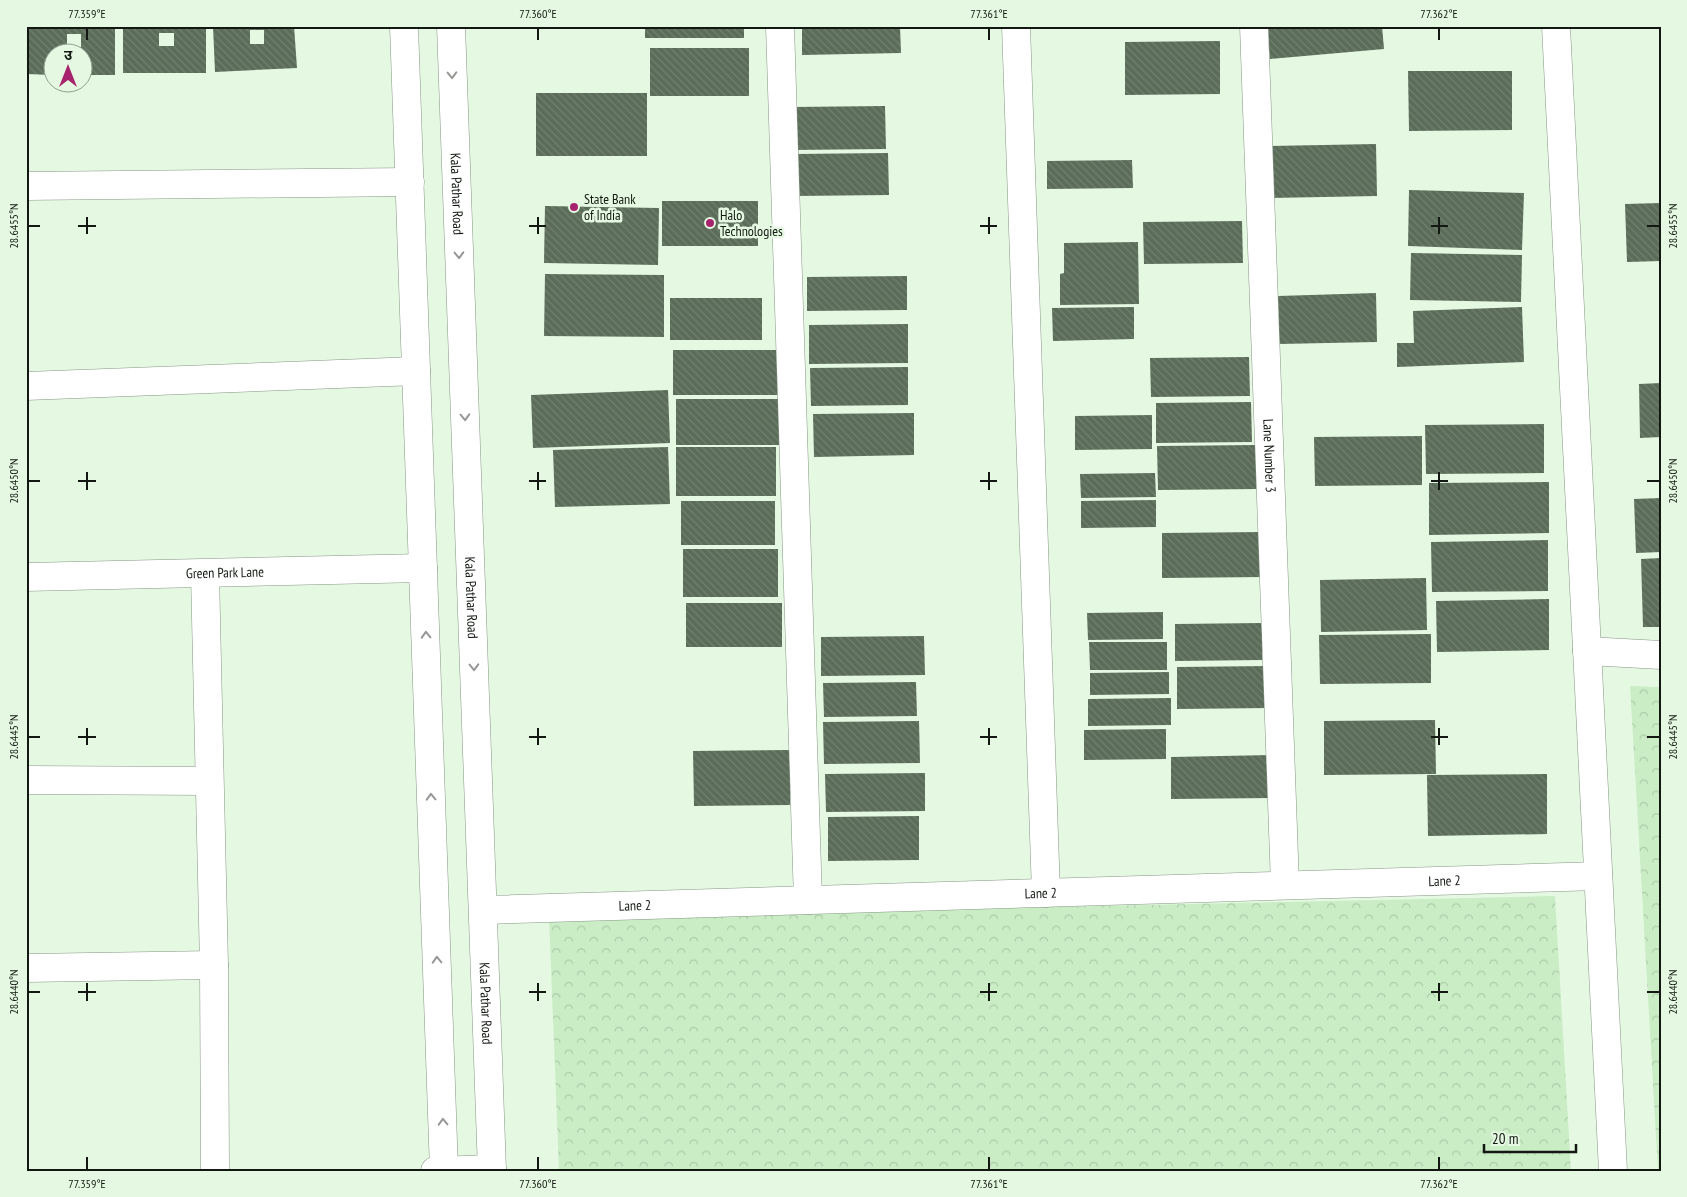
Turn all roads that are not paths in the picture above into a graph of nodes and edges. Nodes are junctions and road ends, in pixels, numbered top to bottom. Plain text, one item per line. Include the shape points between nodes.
1 (404, 26) edge
2 (450, 26) edge
3 (780, 26) edge
4 (1016, 26) edge
5 (1254, 26) edge
6 (1556, 26) edge
7 (410, 182) junction
8 (26, 186) edge
9 (416, 371) junction
10 (26, 386) edge
11 (423, 568) junction
12 (204, 574) junction
13 (26, 577) edge
14 (1587, 651) junction
15 (1661, 655) edge
16 (26, 780) edge
17 (210, 780) junction
18 (1598, 876) junction
19 (1285, 885) junction
20 (1046, 893) junction
21 (808, 900) junction
22 (483, 910) junction
23 (214, 965) junction
24 (26, 968) edge
25 (492, 1170) edge
26 (215, 1171) edge
27 (434, 1171) edge
28 (444, 1171) edge
29 (1613, 1171) edge

1 - 7 street
2 -> 22 street, Kala Pathar Road
3 - 21 street
4 - 20 street
5 - 19 street, Lane Number 3
6 - 14 street
7 - 8 street
7 - 9 street
9 - 10 street
9 - 11 street
11 - 12 street, Green Park Lane
28 -> 11 street
12 - 13 street, Green Park Lane
12 - 17 street
14 - 15 street
14 - 18 street
16 - 17 street
17 - 23 street
18 - 19 street, Lane 2
18 - 29 street
19 - 20 street, Lane 2
20 - 21 street, Lane 2
21 - 22 street, Lane 2
22 - 25 street, Kala Pathar Road
23 - 24 street
23 - 26 street
25 - 28 street
27 - 28 street

